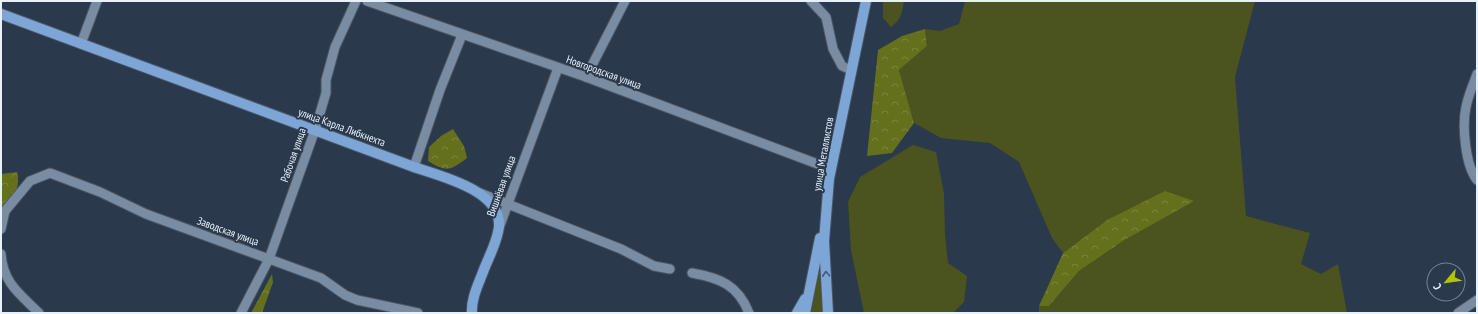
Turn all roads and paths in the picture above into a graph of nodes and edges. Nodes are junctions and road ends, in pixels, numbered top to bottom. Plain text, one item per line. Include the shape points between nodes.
1 (97, 1) edge
2 (356, 1) edge
3 (367, 1) edge
4 (625, 1) edge
5 (811, 1) edge
6 (866, 1) edge
7 (1, 14) edge
8 (462, 35) junction
9 (81, 44) junction
10 (558, 68) junction
11 (851, 70) junction
12 (1477, 74) edge
13 (586, 77) junction
14 (315, 130) junction
15 (414, 167) junction
16 (831, 169) junction
17 (1477, 180) edge
18 (477, 192) junction
19 (507, 204) junction
20 (825, 216) junction
21 (1, 228) edge
22 (498, 230) junction
23 (1, 254) edge
24 (269, 258) junction
25 (670, 268) dead end
26 (692, 273) dead end
27 (809, 290) junction
28 (1477, 300) edge
29 (39, 313) edge
30 (242, 313) edge
31 (418, 313) edge
32 (472, 313) edge
33 (748, 313) edge
34 (797, 313) edge
35 (805, 313) edge
36 (828, 313) edge
37 (1458, 313) edge

1 - 9 street
2 - 14 street, Рабочая улица via 335,47 326,80 326,93
3 - 8 street, Новгородская улица
4 - 13 street
5 - 11 street via 826,17 833,49 842,66
6 - 11 main road, улица Металлистов
7 - 9 main road, улица Карла Либкнехта
8 - 10 street, Новгородская улица
8 - 15 street
9 - 14 main road, улица Карла Либкнехта
10 - 13 street, Новгородская улица
10 - 19 street, Вишнёвая улица
11 - 16 main road, улица Металлистов
12 - 17 street via 1466,107 1464,128 1472,174
13 - 16 street, Новгородская улица
14 - 15 main road, улица Карла Либкнехта
14 - 24 street, Рабочая улица
15 - 18 main road, улица Карла Либкнехта
16 - 20 main road, улица Металлистов
18 - 19 street, улица Карла Либкнехта
18 - 22 main road via 488,200 496,211
19 - 22 street, Вишнёвая улица
19 - 25 street, улица Карла Либкнехта via 621,249 654,266
20 - 27 main road
36 -> 20 main road, улица Металлистов
21 - 24 street, Заводская улица via 5,211 30,182 50,173 100,192 146,214
22 - 32 main road, Вишнёвая улица via 472,300
23 - 29 street via 2,266 11,285
24 - 30 street, Рабочая улица
24 - 31 street, Заводская улица via 321,278 357,300
26 - 33 street via 709,276 737,291
27 - 34 main road
27 - 35 main road
28 - 37 street

